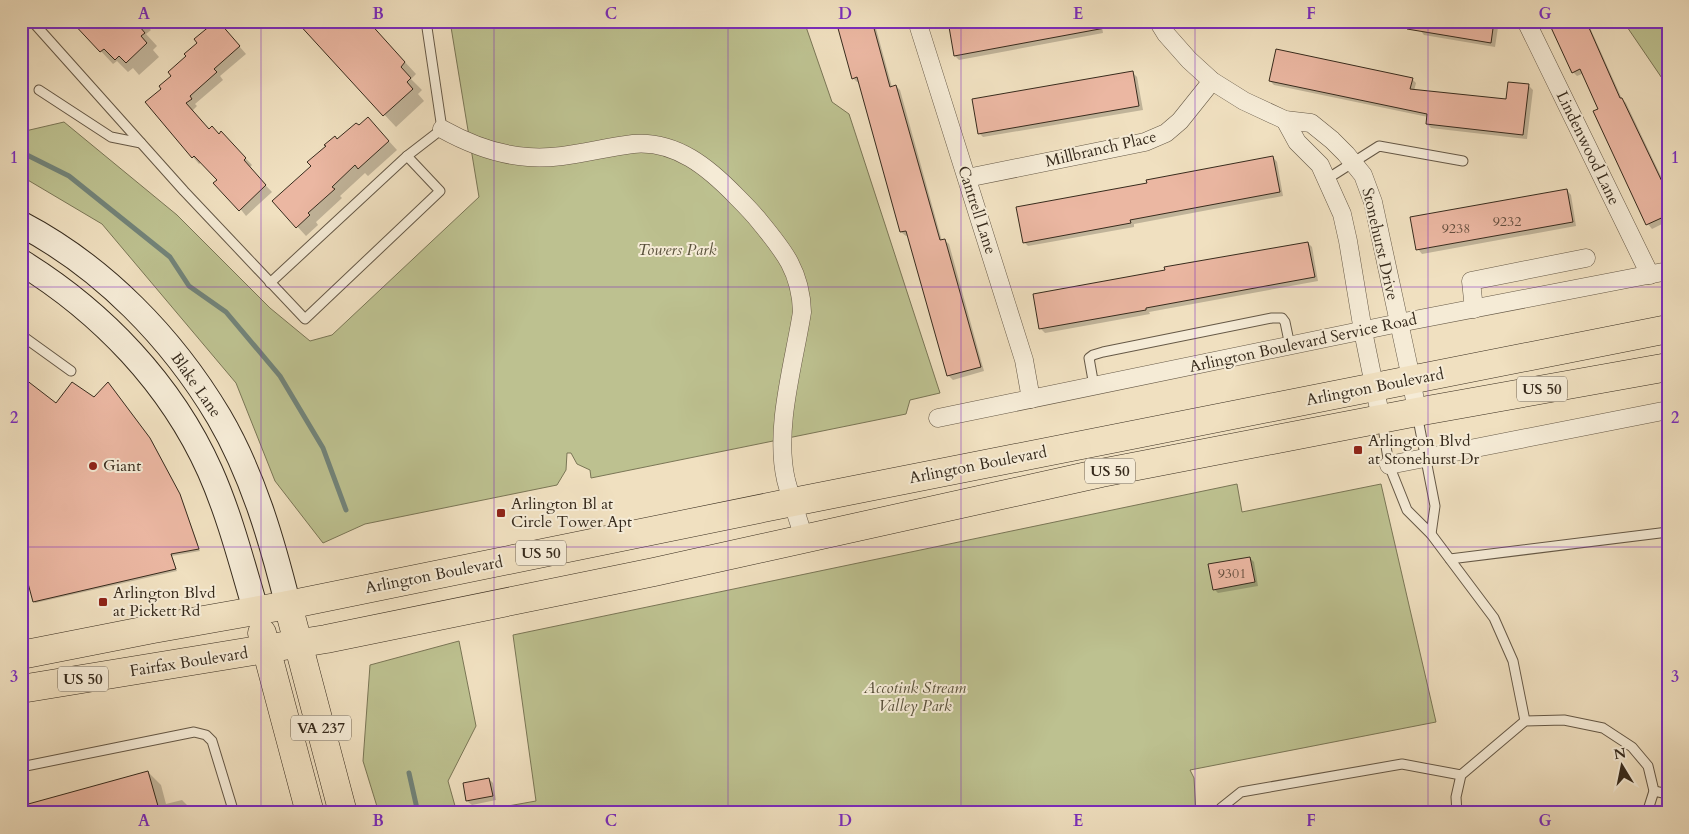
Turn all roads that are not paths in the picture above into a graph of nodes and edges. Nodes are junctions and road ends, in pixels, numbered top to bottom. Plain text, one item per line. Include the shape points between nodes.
1 (32, 21) edge
2 (426, 21) edge
3 (917, 21) edge
4 (1158, 21) edge
5 (1526, 21) edge
6 (1212, 81) junction
7 (39, 90) dead end
8 (1285, 120) junction
9 (442, 129) junction
10 (141, 143) junction
11 (407, 156) junction
12 (1463, 161) dead end
13 (1353, 163) junction
14 (966, 178) junction
15 (1327, 179) junction
16 (21, 224) edge
17 (1586, 258) dead end
18 (21, 262) edge
19 (1668, 271) edge
20 (1650, 275) junction
21 (270, 283) junction
22 (1474, 309) junction
23 (1399, 323) junction
24 (1668, 329) edge
25 (1363, 331) junction
26 (21, 335) edge
27 (1290, 346) junction
28 (1668, 367) edge
29 (71, 370) dead end
30 (1411, 378) junction
31 (1094, 386) junction
32 (1374, 386) junction
33 (1031, 399) junction
34 (1668, 410) edge
35 (1417, 412) junction
36 (938, 418) dead end
37 (1381, 419) junction
38 (1425, 458) junction
39 (1389, 465) junction
40 (793, 502) junction
41 (1668, 532) edge
42 (1431, 534) junction
43 (804, 538) junction
44 (1450, 560) junction
45 (288, 605) junction
46 (256, 611) junction
47 (298, 644) junction
48 (266, 649) junction
49 (21, 655) edge
50 (21, 689) edge
51 (1524, 721) junction
52 (21, 767) edge
53 (1461, 775) junction
54 (1654, 791) junction
55 (1668, 794) edge
56 (234, 813) edge
57 (310, 813) edge
58 (343, 813) edge
59 (1220, 813) edge
60 (1457, 813) edge
61 (1647, 813) edge

1 - 10 lane
2 - 9 lane
3 - 14 street, Cantrell Lane
4 - 6 street, Stonehurst Drive via 1189,60
5 - 20 street, Lindenwood Lane
6 - 8 street, Stonehurst Drive via 1244,101
6 - 14 street, Millbranch Place via 1166,134 1145,142
7 - 10 lane via 111,137
8 - 13 street, Stonehurst Drive via 1311,123
8 - 15 street, Stonehurst Drive via 1297,142 1320,165
9 - 11 lane
9 - 40 street via 488,150 529,158 635,144 662,147 689,156 707,168 758,219 792,265 802,299 784,424 786,479
10 - 21 lane
11 - 21 lane
11 - 21 lane via 440,191 305,319
12 - 13 lane via 1378,146
13 - 15 lane
13 - 23 street, Stonehurst Drive via 1363,175 1373,202
14 - 33 street, Cantrell Lane via 1024,360
15 - 25 street, Stonehurst Drive via 1342,214
16 - 45 main road, Blake Lane via 60,248 119,294 178,357 219,418 249,479 275,553
17 - 22 street via 1472,281
18 - 46 main road, Blake Lane via 102,323 162,388 210,470 234,534
19 - 20 street, Arlington Boulevard Service Road
20 - 22 street, Arlington Boulevard Service Road
22 - 23 street, Arlington Boulevard Service Road
23 - 25 street, Arlington Boulevard Service Road
23 - 30 street, Stonehurst Drive
24 - 30 main road, Arlington Boulevard / US 50
25 - 27 street, Arlington Boulevard Service Road
25 - 32 street, Stonehurst Drive
26 - 29 lane
27 - 31 street, Arlington Boulevard Service Road
27 - 31 lane via 1285,322 1282,318 1272,318 1103,352 1089,358
28 - 35 main road, Arlington Boulevard / US 50
30 - 32 main road, Arlington Boulevard / US 50
30 - 35 street, Stonehurst Drive
31 - 33 street, Arlington Boulevard Service Road
32 - 37 street, Stonehurst Drive
32 - 40 main road, Arlington Boulevard / US 50
33 - 36 street, Arlington Boulevard Service Road
34 - 38 street
35 - 37 main road, Arlington Boulevard / US 50
35 - 38 lane
37 - 39 lane
37 - 43 main road, Arlington Boulevard / US 50 via 1093,475
38 - 39 street
38 - 42 lane via 1435,506
39 - 42 lane via 1407,510
40 - 43 street
40 - 45 main road, Arlington Boulevard / US 50
41 - 44 lane
42 - 44 lane
43 - 47 main road, Arlington Boulevard / US 50 via 654,572
44 - 51 lane via 1494,618 1513,661
45 - 46 main road, US 50
45 - 47 main road, VA 237
46 - 48 main road, Blake Lane
46 - 49 main road, US 50
47 - 48 main road, Fairfax Boulevard / US 50
47 - 58 main road, VA 237
48 - 50 main road, Fairfax Boulevard / US 50
48 - 57 main road, VA 237
51 - 53 lane
51 - 54 lane via 1564,720 1603,728 1632,747 1648,766
52 - 56 lane via 194,732 206,735 212,741
53 - 59 lane via 1402,764 1241,792 1221,808
53 - 60 lane via 1456,797
54 - 55 lane
54 - 61 lane

